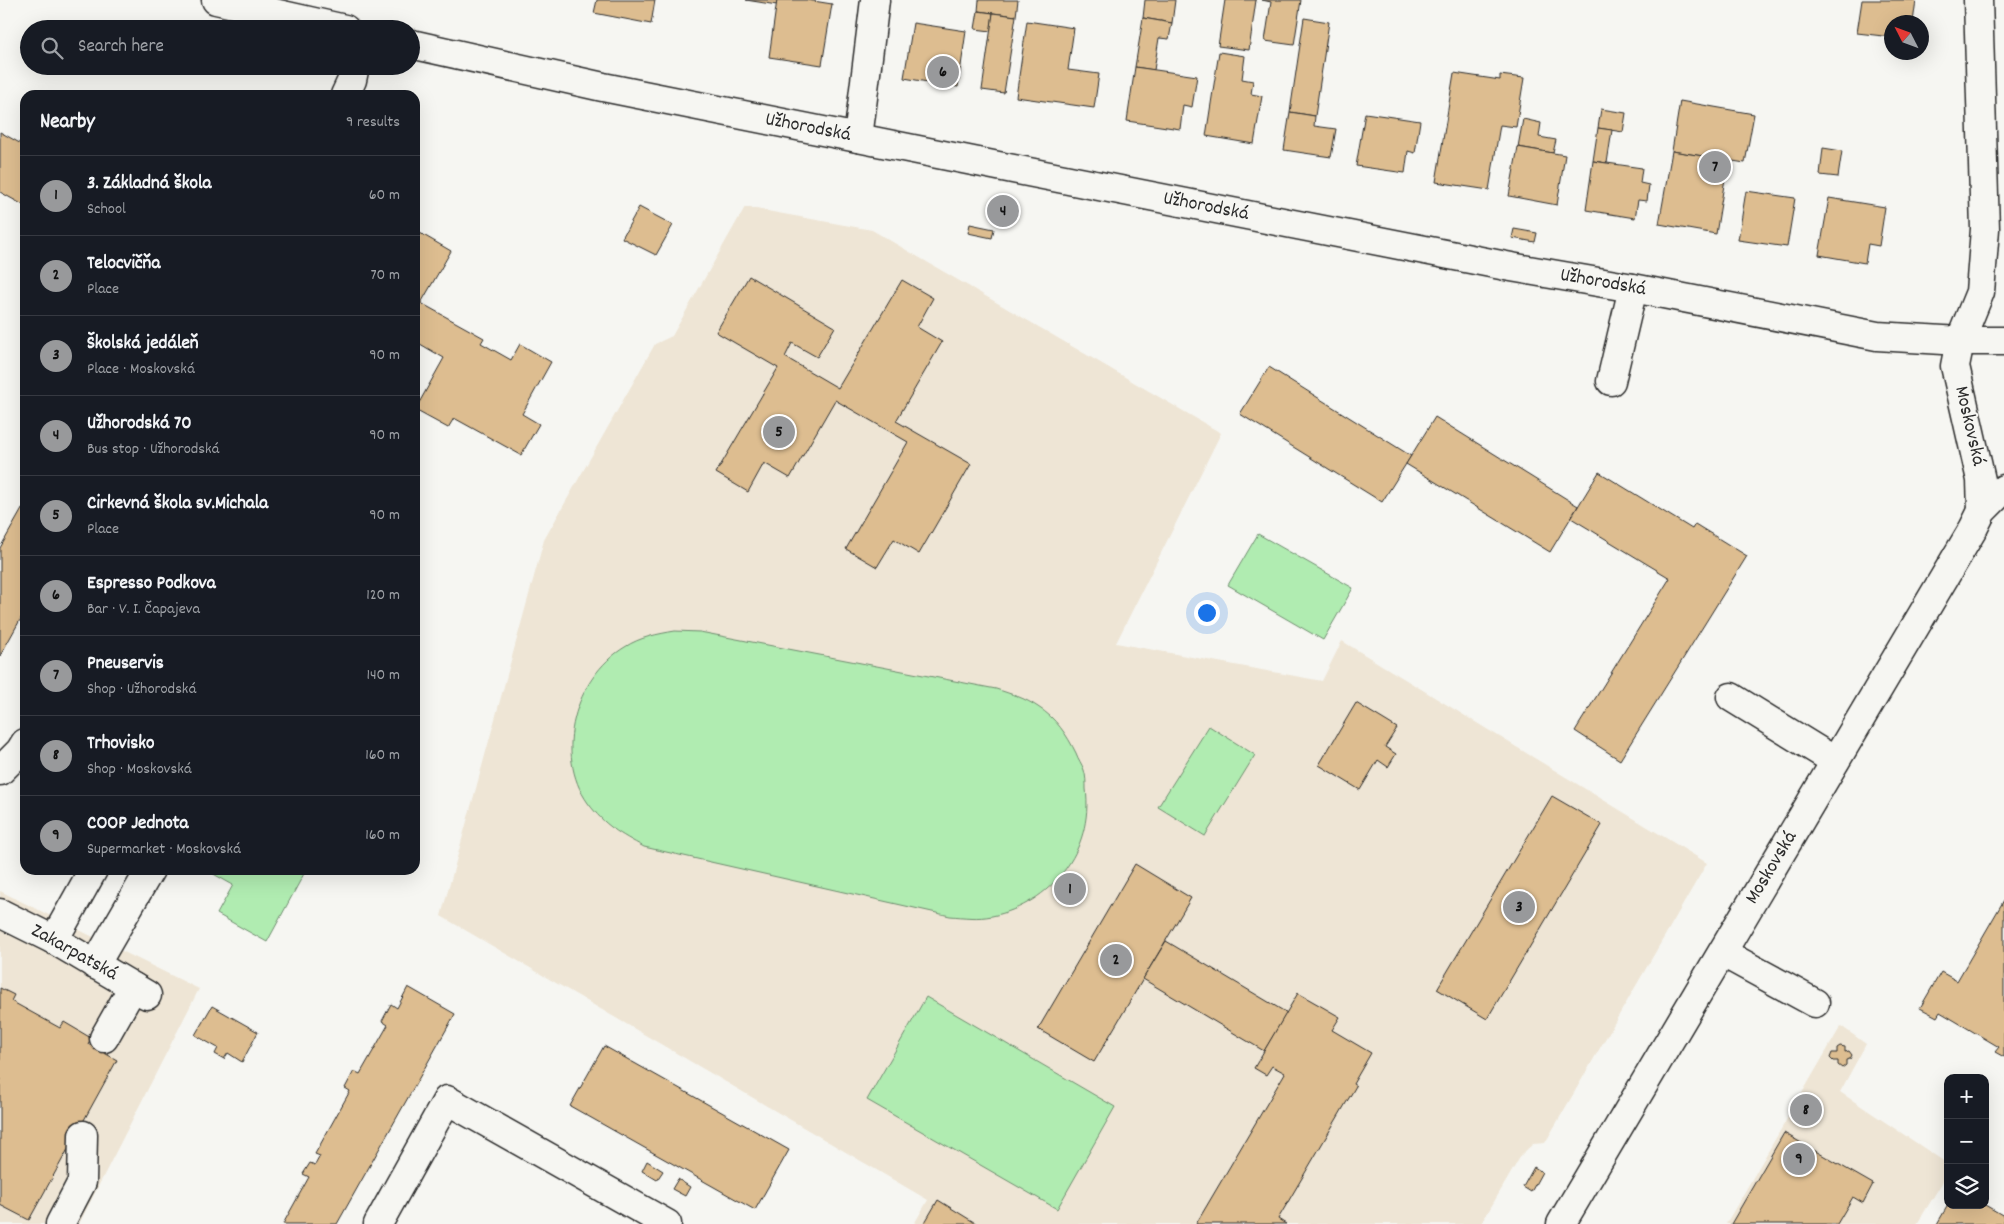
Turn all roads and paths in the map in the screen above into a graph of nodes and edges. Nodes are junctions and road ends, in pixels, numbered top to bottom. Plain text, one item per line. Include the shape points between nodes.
1 (216, 0) edge
2 (875, 0) edge
3 (1978, 0) edge
4 (305, 20) edge
5 (420, 46) edge
6 (353, 75) edge
7 (347, 90) edge
8 (858, 138) junction
9 (1633, 288) junction
10 (1960, 341) junction
11 (2004, 341) edge
12 (1611, 381) dead end
13 (2004, 489) edge
14 (1982, 511) junction
15 (1731, 697) dead end
16 (20, 751) edge
17 (1836, 761) junction
18 (0, 771) edge
19 (90, 875) edge
20 (147, 875) edge
21 (0, 913) edge
22 (54, 940) junction
23 (1723, 953) junction
24 (96, 965) junction
25 (1815, 1003) dead end
26 (104, 1038) dead end
27 (83, 1135) dead end
28 (60, 1224) edge
29 (378, 1224) edge
30 (667, 1224) edge
31 (1561, 1224) edge

1 - 4 street
2 - 8 street
3 - 10 street, Moskovská via 1985,229 1980,292
5 - 8 street, Užhorodská via 602,87
6 - 7 street
8 - 9 street, Užhorodská
9 - 10 street, Užhorodská via 1877,336
9 - 12 street
10 - 11 street, Užhorodská
10 - 14 street, Moskovská via 1955,366 1981,480
13 - 14 street, Moskovská
14 - 17 street, Moskovská
15 - 17 street
16 - 18 street
17 - 23 street, Moskovská
19 - 22 street
20 - 24 street
21 - 22 street, Zakarpatská
22 - 24 street, Zakarpatská
23 - 25 street
23 - 31 street, Moskovská
24 - 26 street, Zakarpatská via 140,991
27 - 28 street via 82,1182
29 - 30 street via 447,1100

